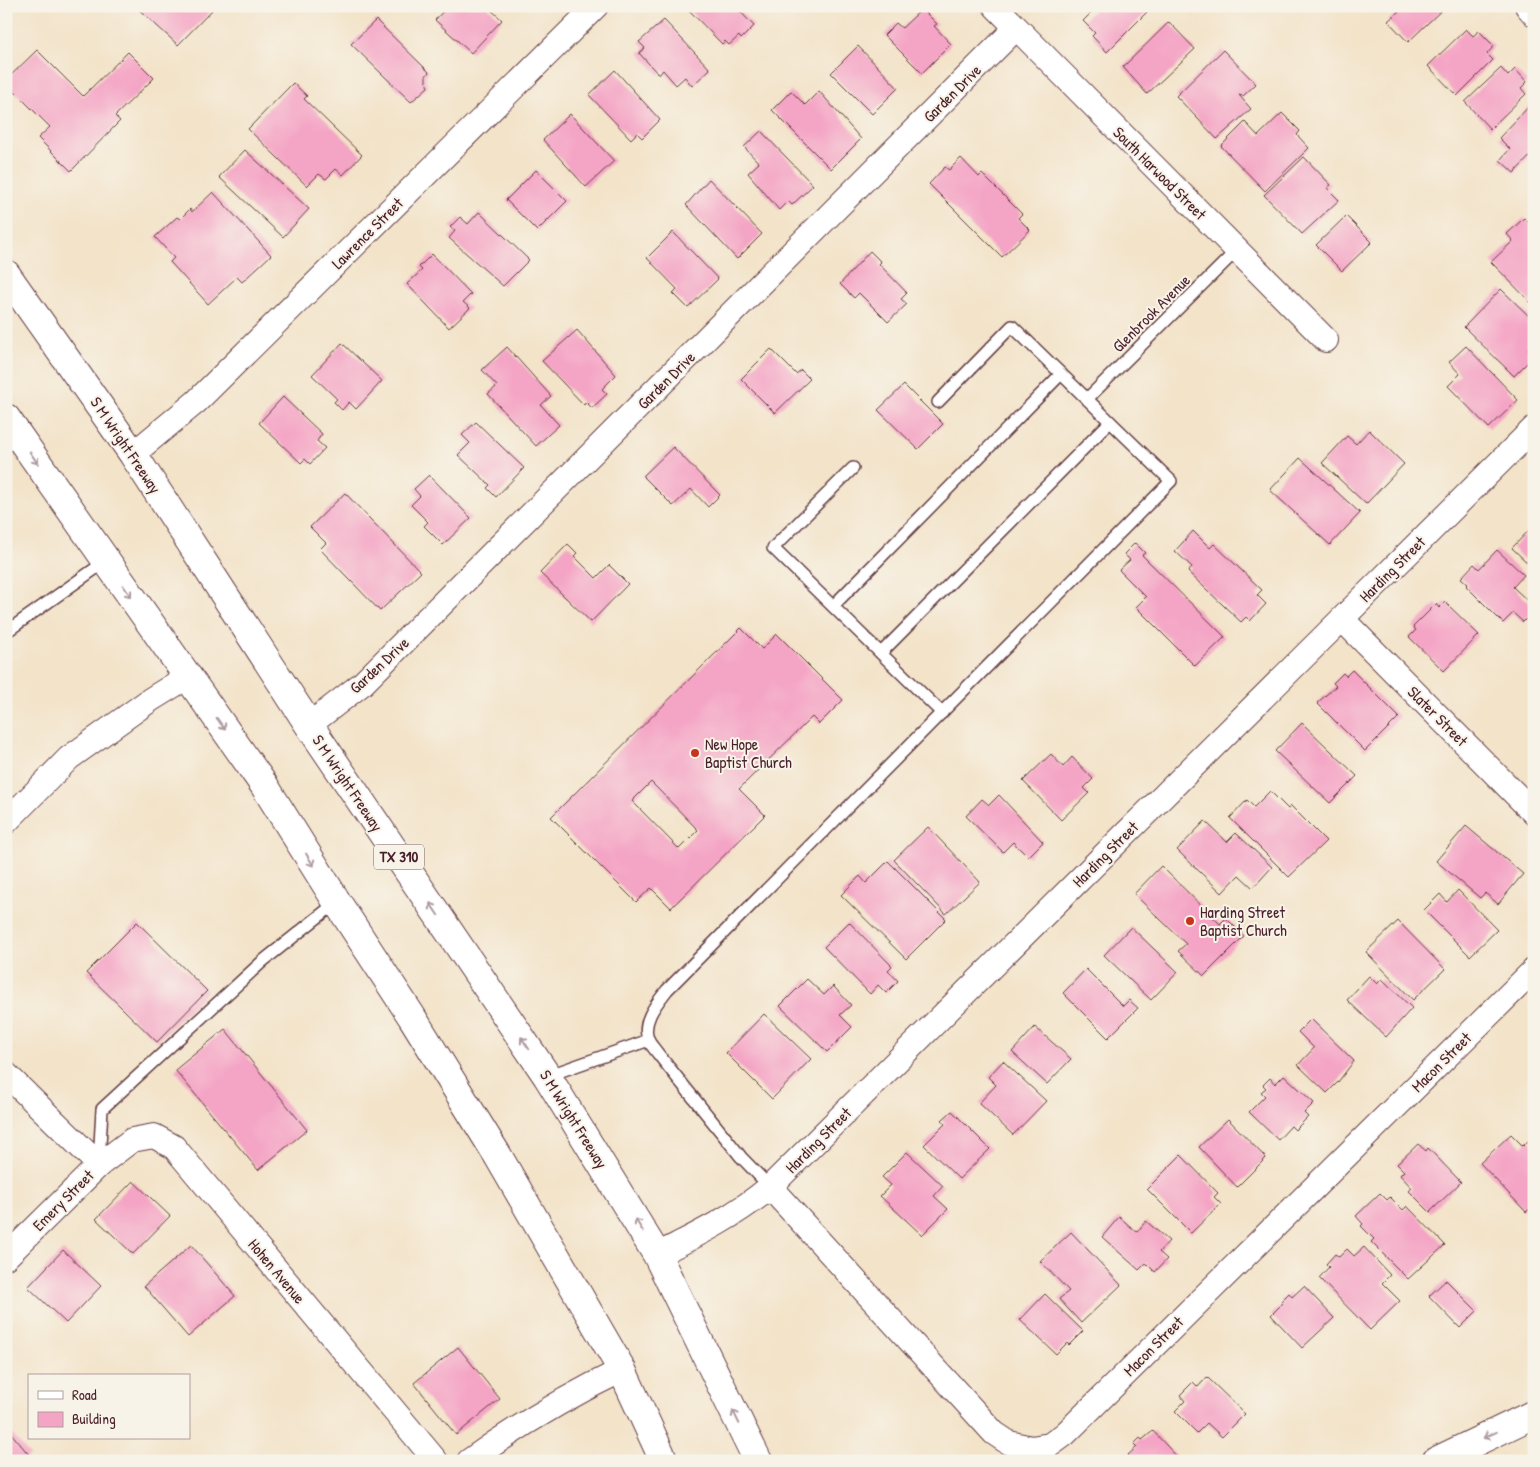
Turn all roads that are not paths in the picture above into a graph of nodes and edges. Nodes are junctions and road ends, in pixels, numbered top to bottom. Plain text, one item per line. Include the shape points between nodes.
1 (596, 6) edge
2 (995, 6) edge
3 (1527, 6) edge
4 (1534, 14) edge
5 (1016, 28) junction
6 (1237, 250) junction
7 (6, 274) edge
8 (1326, 340) dead end
9 (1061, 374) junction
10 (1087, 399) junction
11 (938, 402) dead end
12 (6, 418) edge
13 (1110, 422) junction
14 (1534, 428) edge
15 (133, 454) junction
16 (853, 468) dead end
17 (106, 561) junction
18 (833, 606) junction
19 (1342, 619) junction
20 (6, 632) edge
21 (881, 653) junction
22 (187, 677) junction
23 (942, 713) junction
24 (309, 725) junction
25 (1534, 813) edge
26 (6, 822) edge
27 (337, 902) junction
28 (1534, 970) edge
29 (649, 1040) junction
30 (6, 1074) edge
31 (547, 1076) junction
32 (99, 1165) junction
33 (770, 1187) junction
34 (658, 1255) junction
35 (6, 1257) edge
36 (622, 1370) junction
37 (1534, 1414) edge
38 (436, 1461) edge
39 (468, 1461) edge
40 (664, 1461) edge
41 (758, 1461) edge
42 (1436, 1461) edge

1 - 15 street, Lawrence Street via 196,402
2 - 5 street, South Harwood Street
3 - 4 street
5 - 6 street, South Harwood Street
5 - 24 street, Garden Drive via 363,683
6 - 8 street, South Harwood Street
6 - 10 lane, Glenbrook Avenue
7 - 15 main road, S M Wright Freeway / TX 310
9 - 10 lane
9 - 11 lane via 1012,326
9 - 18 lane
10 - 13 lane
12 -> 17 main road
13 - 21 lane
13 - 23 lane via 1171,481
14 - 19 street, Harding Street
15 - 24 main road, S M Wright Freeway / TX 310
16 - 18 lane via 773,548
17 - 20 lane
17 -> 22 main road
18 - 21 lane
19 - 25 street, Slater Street
19 - 33 street, Harding Street
21 - 23 lane
22 - 26 street via 69,758
22 -> 27 main road via 264,785
23 - 29 lane via 667,990 652,1009 647,1026
31 -> 24 main road, S M Wright Freeway / TX 310
27 - 32 lane via 262,961 102,1109
27 - 36 main road via 498,1156
28 - 33 street, Macon Street via 1065,1434 1050,1445 1031,1448 1009,1443 994,1433
29 - 31 lane
29 - 33 lane via 736,1150
30 - 32 street
34 -> 31 main road, S M Wright Freeway / TX 310
32 - 35 street, Emery Street
32 - 38 street, Hohen Avenue via 132,1140 154,1136 174,1147
33 - 34 street, Harding Street via 714,1226
41 -> 34 main road, S M Wright Freeway / TX 310
36 - 39 street via 560,1402
36 - 40 main road
37 -> 42 main road

